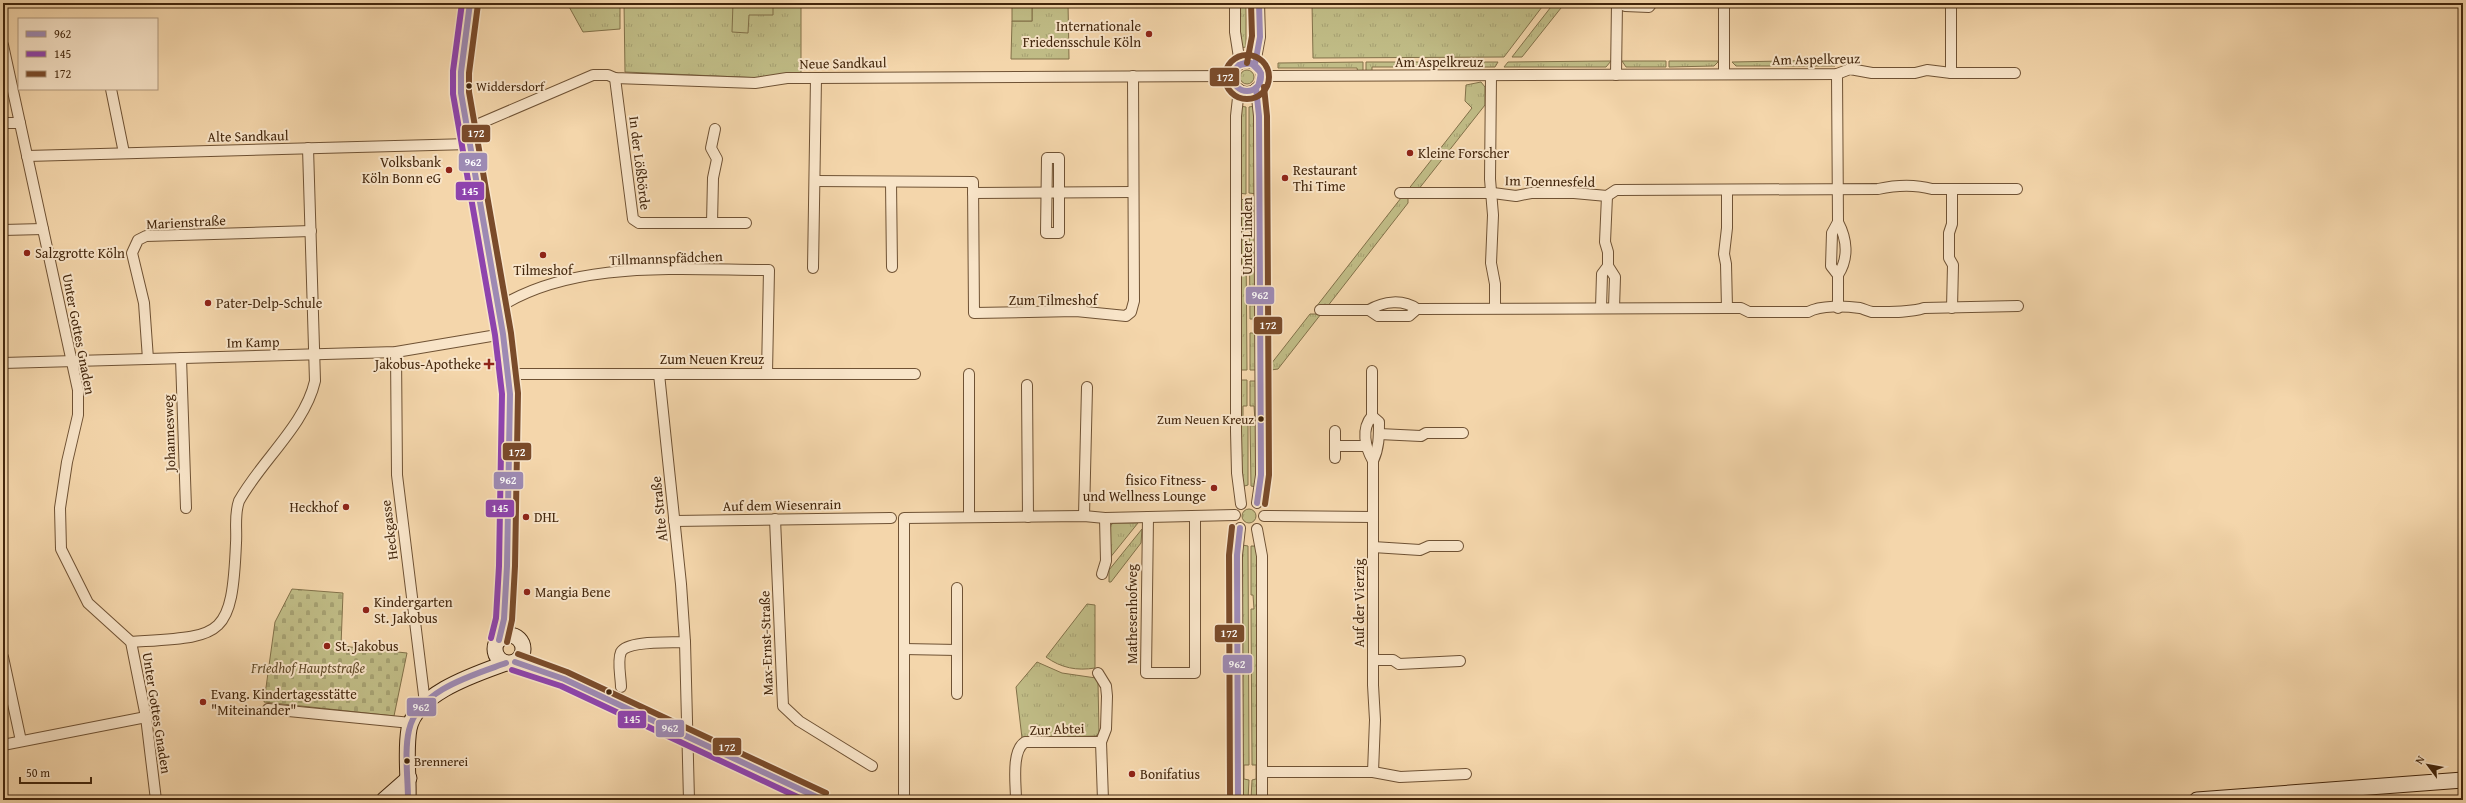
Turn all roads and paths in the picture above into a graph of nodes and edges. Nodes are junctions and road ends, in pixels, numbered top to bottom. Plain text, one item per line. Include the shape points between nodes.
1 (470, 3) edge
2 (1235, 3) edge
3 (1259, 3) edge
4 (1616, 3) edge
5 (1622, 3) edge
6 (1652, 3) edge
7 (1724, 3) edge
8 (1951, 3) edge
9 (3, 45) edge
10 (1240, 64) junction
11 (1255, 64) junction
12 (1951, 73) junction
13 (2015, 73) dead end
14 (1724, 74) junction
15 (1837, 74) junction
16 (1616, 75) junction
17 (1134, 76) junction
18 (1232, 76) junction
19 (1262, 76) junction
20 (1491, 76) junction
21 (615, 78) junction
22 (816, 78) junction
23 (1256, 88) junction
24 (1239, 89) junction
25 (111, 90) edge
26 (3, 123) edge
27 (20, 123) junction
28 (467, 129) junction
29 (715, 129) dead end
30 (470, 144) junction
31 (308, 148) junction
32 (124, 153) junction
33 (27, 156) junction
34 (815, 181) junction
35 (891, 182) junction
36 (1838, 189) junction
37 (1952, 189) junction
38 (2017, 189) dead end
39 (1727, 190) junction
40 (1134, 192) junction
41 (973, 193) junction
42 (1046, 193) junction
43 (1059, 193) junction
44 (1400, 193) dead end
45 (1493, 193) junction
46 (1608, 196) junction
47 (712, 223) junction
48 (746, 223) dead end
49 (43, 229) junction
50 (3, 230) edge
51 (311, 231) junction
52 (1608, 266) junction
53 (892, 267) dead end
54 (813, 268) dead end
55 (2018, 306) dead end
56 (498, 308) junction
57 (1495, 308) junction
58 (1601, 308) junction
59 (1614, 308) junction
60 (1727, 308) junction
61 (1838, 308) junction
62 (1952, 308) junction
63 (1320, 310) dead end
64 (503, 334) junction
65 (396, 352) junction
66 (314, 354) junction
67 (181, 358) junction
68 (148, 359) junction
69 (70, 361) junction
70 (3, 363) edge
71 (1372, 371) dead end
72 (767, 373) junction
73 (509, 374) junction
74 (659, 374) junction
75 (914, 374) dead end
76 (969, 374) dead end
77 (1027, 385) dead end
78 (1087, 387) dead end
79 (1372, 416) junction
80 (1335, 431) dead end
81 (1463, 433) dead end
82 (1379, 434) junction
83 (1335, 446) junction
84 (1366, 446) junction
85 (1335, 458) dead end
86 (1373, 461) junction
87 (1257, 503) junction
88 (1241, 504) junction
89 (186, 508) dead end
90 (1235, 515) junction
91 (1084, 516) junction
92 (1195, 516) junction
93 (1264, 516) junction
94 (969, 517) junction
95 (1028, 517) junction
96 (1148, 517) junction
97 (1372, 517) junction
98 (891, 518) dead end
99 (1105, 518) junction
100 (775, 519) junction
101 (674, 521) junction
102 (1240, 528) junction
103 (1257, 529) junction
104 (1458, 546) dead end
105 (1373, 547) junction
106 (507, 566) junction
107 (1102, 574) dead end
108 (957, 588) dead end
109 (131, 642) junction
110 (685, 642) junction
111 (520, 643) junction
112 (497, 644) junction
113 (904, 649) junction
114 (957, 650) junction
115 (3, 657) edge
116 (1373, 660) junction
117 (1460, 661) dead end
118 (511, 662) junction
119 (1098, 673) dead end
120 (465, 679) junction
121 (564, 679) junction
122 (621, 687) dead end
123 (957, 694) dead end
124 (425, 703) junction
125 (268, 709) dead end
126 (146, 717) junction
127 (411, 723) junction
128 (686, 735) junction
129 (21, 741) junction
130 (1101, 742) junction
131 (3, 745) edge
132 (872, 766) dead end
133 (1263, 772) junction
134 (1373, 772) junction
135 (1466, 774) dead end
136 (409, 778) junction
137 (2463, 780) edge
138 (156, 800) edge
139 (384, 800) edge
140 (408, 800) edge
141 (689, 800) edge
142 (823, 800) edge
143 (904, 800) edge
144 (1016, 800) edge
145 (1103, 800) edge
146 (1238, 800) edge
147 (1262, 800) edge
148 (2197, 800) edge

1 - 28 street via 460,80
2 - 10 street via 1235,32
3 - 11 street via 1260,38
4 - 16 street
5 - 6 street via 1625,6 1649,7
7 - 14 street
8 - 12 street
9 - 27 street, Unter Gottes Gnaden
10 - 11 street
10 - 18 street via 1234,69
11 - 19 street
12 - 13 street, Am Aspelkreuz
12 - 15 street, Am Aspelkreuz via 1927,70 1915,73 1872,73 1850,69
14 - 15 street, Am Aspelkreuz
14 - 16 street, Am Aspelkreuz
15 - 36 street
16 - 20 street, Am Aspelkreuz
17 - 18 street, Neue Sandkaul
17 - 22 street, Neue Sandkaul
17 - 40 street, Zum Tilmeshof
18 - 24 street via 1234,84
19 - 20 street, Am Aspelkreuz
19 - 23 street
20 - 45 street, Im Toennesfeld via 1490,179
21 - 22 street, Neue Sandkaul via 755,83 787,78
21 - 28 street, Neue Sandkaul via 608,75 593,75
21 - 47 street, In der Lößbörde via 633,219 639,223
22 - 34 street
23 - 24 street via 1248,91
23 - 87 street, Unter Linden via 1259,116 1261,365 1261,475
24 - 88 street, Unter Linden via 1236,116 1236,431
25 - 32 street
26 - 27 street
27 - 33 street, Unter Gottes Gnaden
28 - 30 street
29 - 47 street via 711,148 717,158 713,178
30 - 31 street, Alte Sandkaul
30 - 56 street
31 - 32 street, Alte Sandkaul
31 - 51 street
32 - 33 street, Alte Sandkaul
33 - 49 street, Unter Gottes Gnaden
34 - 35 street
34 - 54 street
35 - 41 street via 973,182
35 - 53 street
36 - 37 street, Im Toennesfeld via 1878,189 1893,185
36 - 39 street, Im Toennesfeld
36 - 61 street via 1838,222 1832,233 1831,266 1838,275
37 - 38 street, Im Toennesfeld
37 - 62 street via 1949,258 1953,265
39 - 46 street, Im Toennesfeld via 1616,190
39 - 60 street via 1724,254
40 - 41 street, Zum Tilmeshof via 1134,301 1131,312 1126,316 1076,311 974,314
40 - 43 street
41 - 42 street
42 - 43 street
42 - 43 street via 1047,158 1059,158
42 - 43 street via 1046,233 1059,233
44 - 45 street, Im Toennesfeld
45 - 46 street, Im Toennesfeld via 1516,196 1531,193
45 - 57 street, Im Toennesfeld via 1491,262 1495,284
46 - 52 street, Im Toennesfeld via 1605,242
47 - 48 street, In der Lößbörde
49 - 50 street
49 - 69 street, Unter Gottes Gnaden
51 - 66 street
51 - 68 street, Marienstraße via 146,236 138,240 132,253 144,303
52 - 58 street, Im Toennesfeld via 1602,274
52 - 59 street, Im Toennesfeld via 1615,277
55 - 62 street
56 - 64 street
56 - 72 street, Tillmannspfädchen via 538,287 622,270 768,270
57 - 58 street
57 - 63 street via 1417,309 1409,316 1378,316 1369,310
58 - 59 street
59 - 60 street
60 - 61 street via 1741,308 1749,312 1808,312 1815,308
61 - 62 street via 1861,308 1870,312
64 - 65 street, Im Kamp
64 - 73 street
65 - 66 street, Im Kamp
65 - 124 street, Heckgasse via 397,474
66 - 67 street, Im Kamp
66 - 109 street via 315,381 309,399 237,506 235,576 232,600 225,617 216,629 198,637
67 - 68 street, Im Kamp
67 - 89 street, Johannesweg
68 - 69 street, Im Kamp
69 - 70 street, Im Kamp
69 - 109 street, Unter Gottes Gnaden via 78,390 78,415 63,487 59,532 61,549 88,603
71 - 79 street, Auf der Vierzig
72 - 74 street, Zum Neuen Kreuz
72 - 75 street, Zum Neuen Kreuz
73 - 74 street, Zum Neuen Kreuz
73 - 106 street via 511,415
74 - 101 street, Alte Straße
76 - 94 street
77 - 95 street
78 - 91 street
79 - 82 street, Auf der Vierzig via 1379,422
79 - 84 street, Auf der Vierzig via 1366,423
80 - 83 street
81 - 82 street via 1426,433 1420,436
82 - 86 street, Auf der Vierzig via 1378,450
83 - 84 street
83 - 85 street
84 - 86 street, Auf der Vierzig
86 - 97 street, Auf der Vierzig
87 - 88 street via 1250,501
87 - 93 street via 1262,508
88 - 90 street
90 - 92 street
90 - 102 street
91 - 95 street
91 - 99 street
92 - 96 street
92 - 96 street, Mathesenhofweg via 1195,673 1146,673
93 - 97 street
93 - 103 street
94 - 95 street
94 - 113 street via 904,518
96 - 99 street
97 - 105 street, Auf der Vierzig
98 - 100 street, Auf dem Wiesenrain
99 - 107 street, Mathesenhofweg via 1106,561
100 - 101 street, Auf dem Wiesenrain
100 - 132 street, Max-Ernst-Straße via 783,706 799,721
101 - 110 street, Alte Straße
102 - 103 street via 1248,531
102 - 146 street via 1237,555
103 - 133 street via 1262,556
104 - 105 street, Auf der Vierzig via 1429,546 1420,550
105 - 116 street, Auf der Vierzig
106 - 111 street
106 - 112 street via 504,619
108 - 114 street
109 - 126 street, Unter Gottes Gnaden
110 - 122 street via 636,644 626,648 620,656
110 - 128 street, Alte Straße
111 - 112 street via 505,636
111 - 118 street via 522,656
111 - 121 street via 537,662
112 - 118 street via 498,657
112 - 120 street via 485,662
113 - 114 street
113 - 143 street
114 - 123 street
115 - 129 street
116 - 117 street, Auf der Vierzig via 1393,660 1398,664
116 - 134 street, Auf der Vierzig
118 - 120 street
118 - 121 street
119 - 130 street, Zur Abtei via 1106,686 1107,696 1106,729
120 - 124 street
121 - 128 street
124 - 127 street
125 - 127 street
126 - 129 street
126 - 138 street, Unter Gottes Gnaden
127 - 136 street
128 - 141 street, Alte Straße
128 - 142 street
129 - 131 street
130 - 144 street, Zur Abtei via 1025,742 1017,754
130 - 145 street, Zur Abtei
133 - 134 street
133 - 147 street
134 - 135 street via 1400,777
136 - 139 street
136 - 140 street
137 - 148 street

